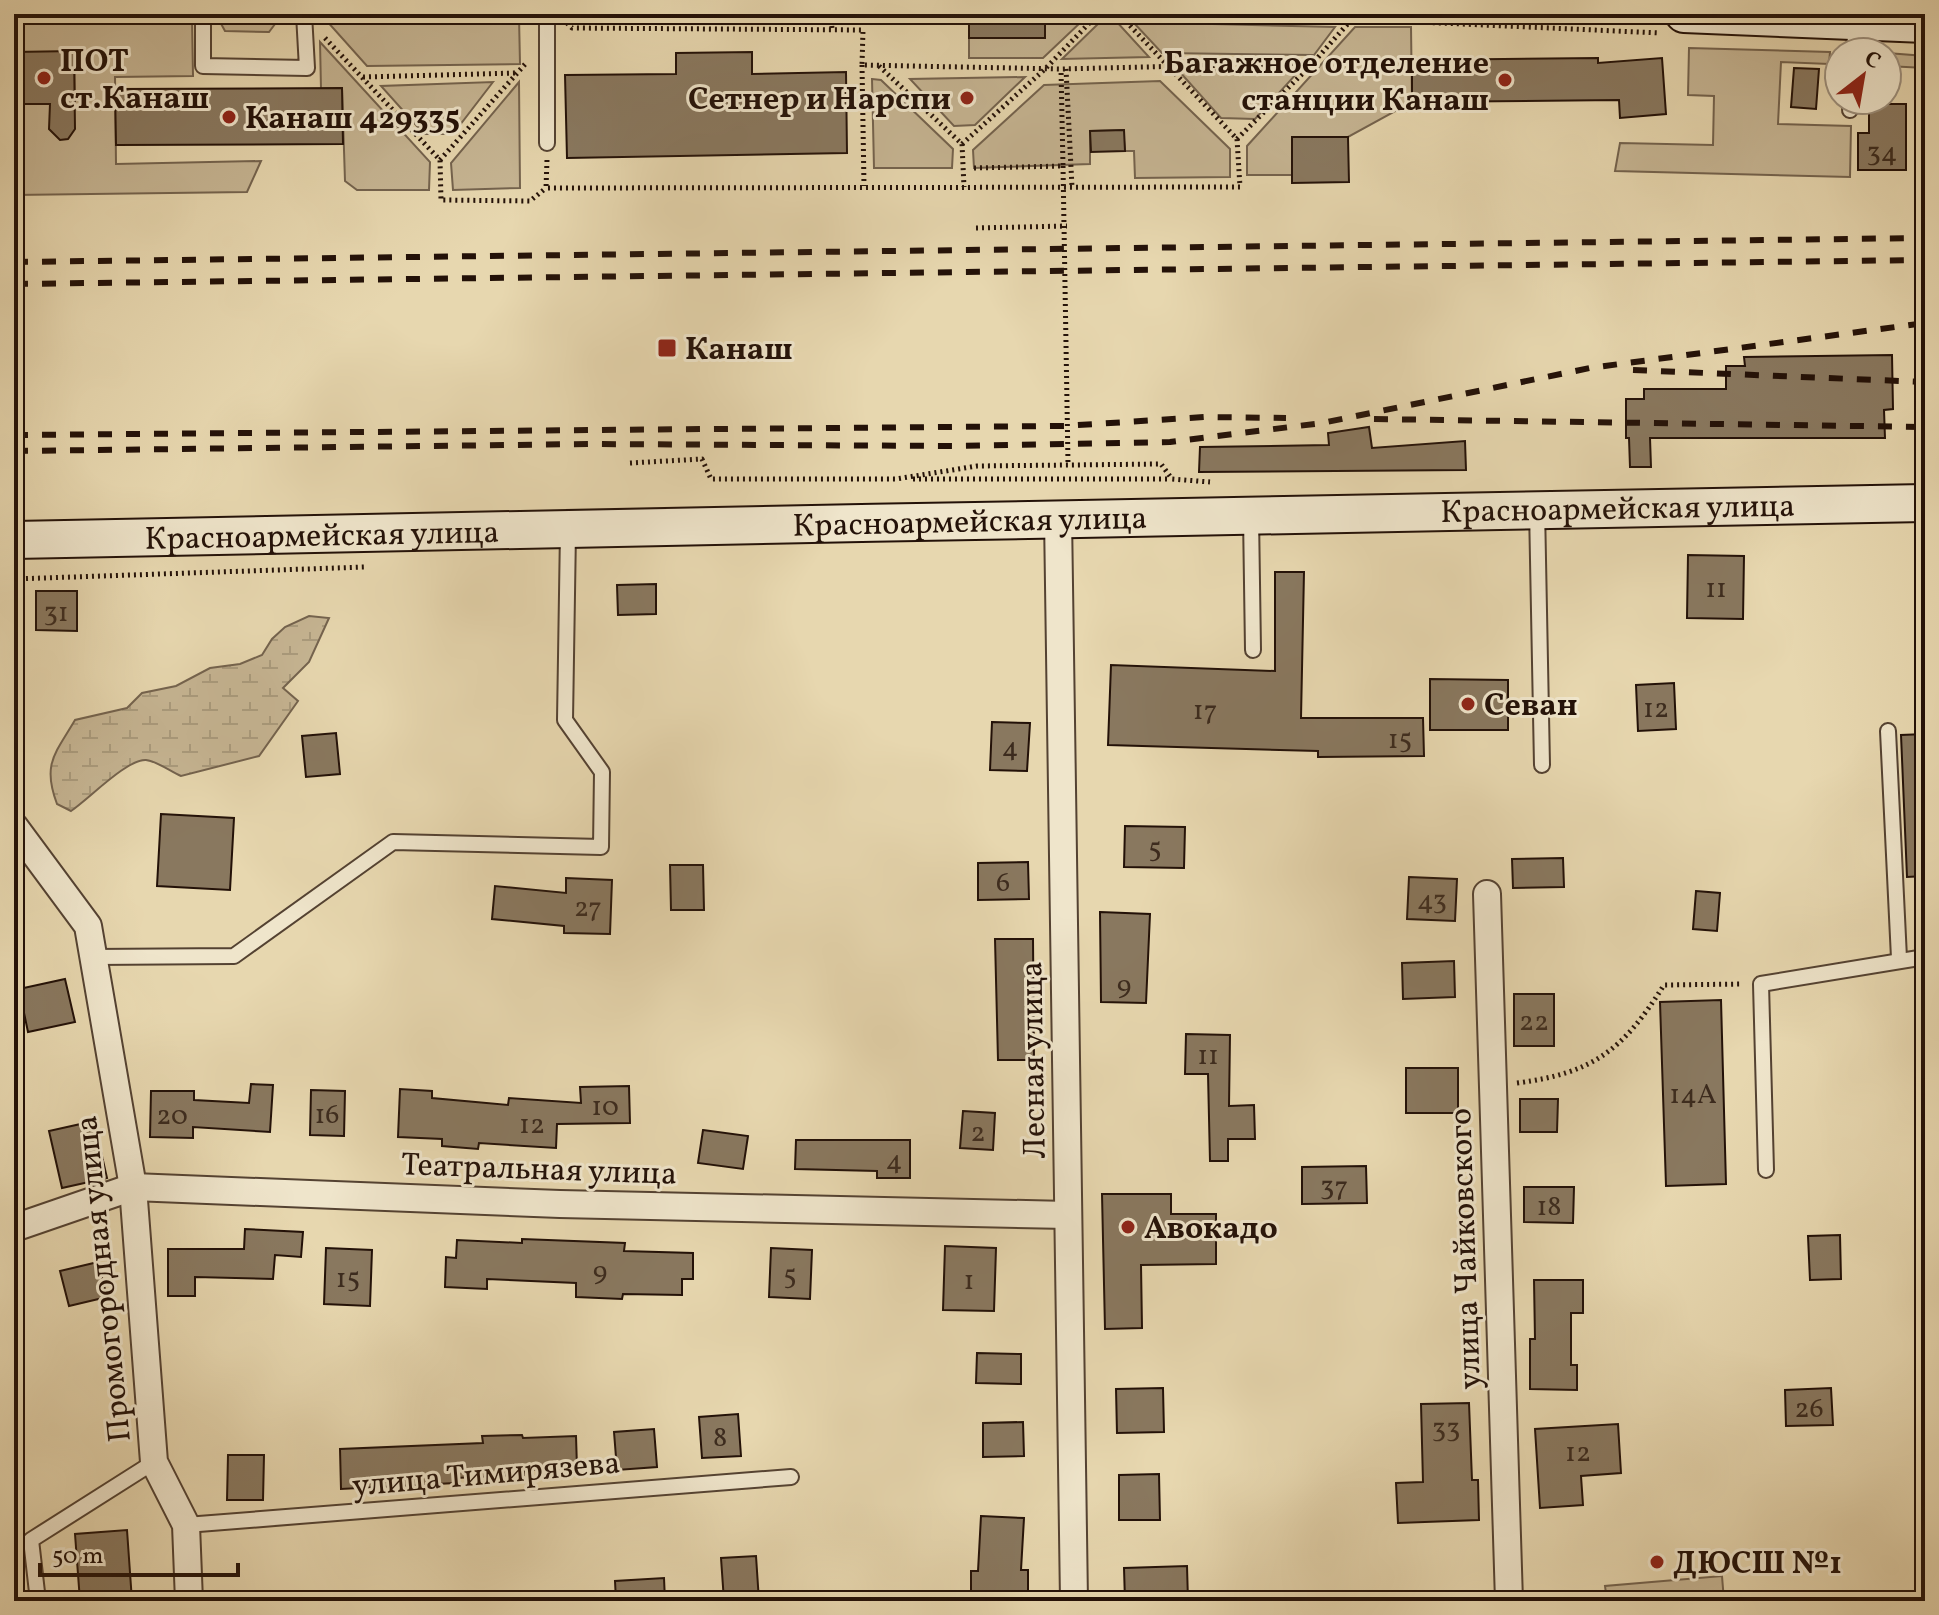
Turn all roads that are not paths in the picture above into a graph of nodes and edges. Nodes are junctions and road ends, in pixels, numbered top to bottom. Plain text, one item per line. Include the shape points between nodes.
1 (203, 14) edge
2 (547, 14) edge
3 (304, 15) edge
4 (1676, 24) edge
5 (1925, 24) edge
6 (1855, 29) edge
7 (547, 143) road end
8 (1925, 503) edge
9 (1537, 508) junction
10 (1251, 516) junction
11 (1058, 517) junction
12 (568, 531) junction
13 (14, 540) edge
14 (1253, 650) dead end
15 (1888, 731) dead end
16 (1542, 765) dead end
17 (14, 826) edge
18 (1487, 894) dead end
19 (93, 957) junction
20 (1925, 957) edge
21 (1899, 958) junction
22 (1766, 1170) dead end
23 (133, 1187) junction
24 (1068, 1215) junction
25 (14, 1228) edge
26 (154, 1462) junction
27 (791, 1477) dead end
28 (186, 1525) junction
29 (38, 1601) edge
30 (189, 1601) edge
31 (1074, 1601) edge
32 (1509, 1601) edge

1 - 3 lane via 203,66 307,68
2 - 7 lane
4 - 6 main road
5 - 6 main road
8 - 9 main road, Красноармейская улица
9 - 10 main road, Красноармейская улица
9 - 16 lane
10 - 11 main road, Красноармейская улица
10 - 14 lane
11 - 12 main road, Красноармейская улица
11 - 24 street, Лесная улица
12 - 13 main road, Красноармейская улица
12 - 19 lane via 565,720 602,772 601,847 393,842 234,956
15 - 21 lane
17 - 19 street, Промогородная улица via 88,926
18 - 32 street, улица Чайковского
19 - 23 street, Промогородная улица
20 - 21 lane
21 - 22 lane via 1761,984
23 - 24 street, Театральная улица via 560,1204
23 - 25 street, Театральная улица
23 - 26 street, Промогородная улица
24 - 31 street, Лесная улица
26 - 28 street, Промогородная улица
26 - 29 lane via 31,1540
27 - 28 lane, улица Тимирязева
28 - 30 street, Промогородная улица

